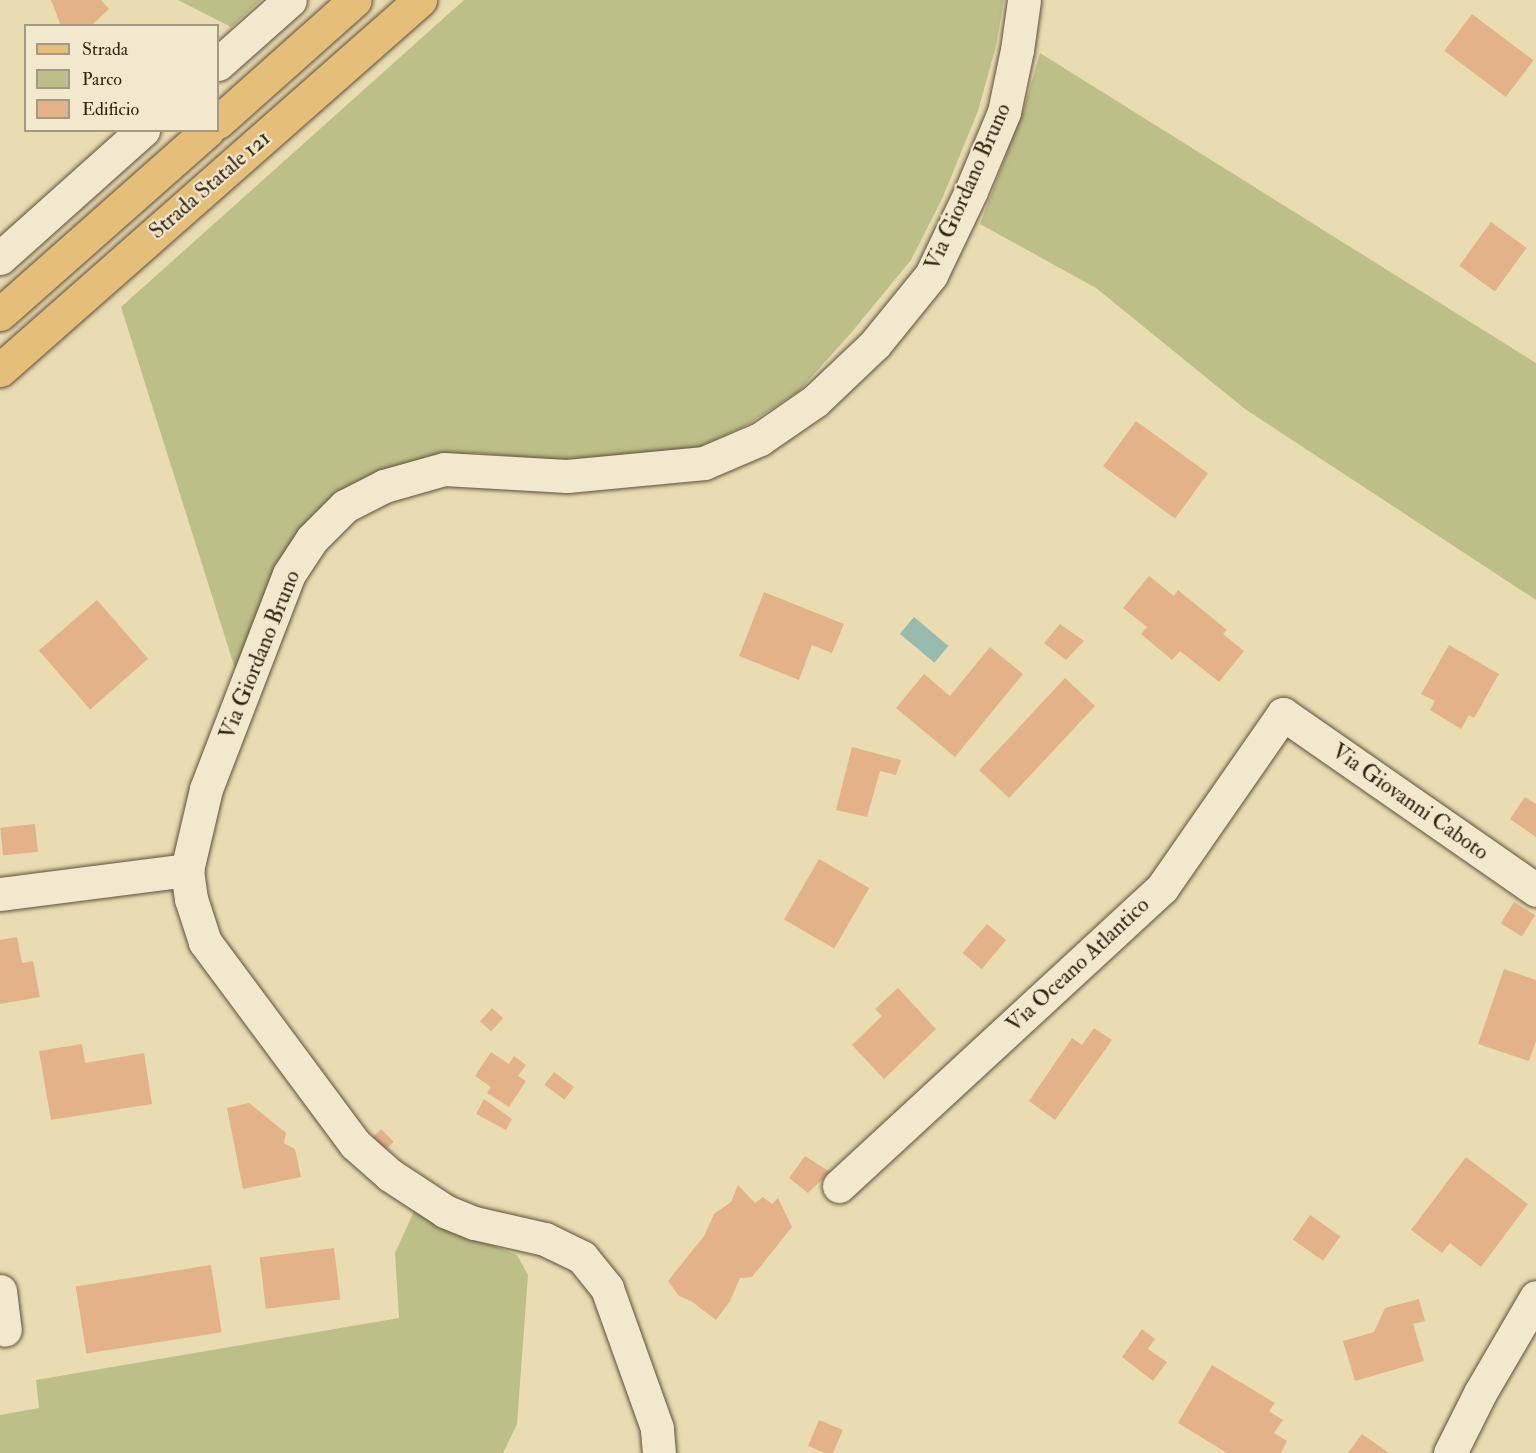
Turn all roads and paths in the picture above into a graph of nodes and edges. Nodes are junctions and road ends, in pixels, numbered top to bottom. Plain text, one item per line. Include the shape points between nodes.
1 (290, 0) edge
2 (355, 0) edge
3 (420, 0) edge
4 (1024, 0) edge
5 (219, 63) edge
6 (219, 121) edge
7 (141, 132) edge
8 (206, 132) edge
9 (0, 258) edge
10 (0, 314) edge
11 (0, 370) edge
12 (1283, 714) joint
13 (188, 870) junction
14 (1536, 890) edge
15 (0, 894) edge
16 (839, 1186) dead end
17 (0, 1291) edge
18 (1536, 1297) edge
19 (6, 1330) dead end
20 (659, 1453) edge
21 (1450, 1453) edge

1 - 5 street
2 - 6 main road, Strada Statale 121
3 - 11 main road, Strada Statale 121
4 - 13 street, Via Giordano Bruno via 1004,112 931,274 875,344 815,401 760,439 704,463 567,476 444,469 384,486 345,506 312,538 289,574 206,789
7 - 9 street
8 - 10 main road, Strada Statale 121
12 - 14 street, Via Giovanni Caboto
12 - 16 street, Via Oceano Atlantico via 1162,888
13 - 15 street
13 - 20 street, Via Giordano Bruno via 191,899 205,942 355,1144 390,1176 445,1211 474,1223 545,1239 582,1257 608,1288 657,1428
17 - 19 street
18 - 21 street

